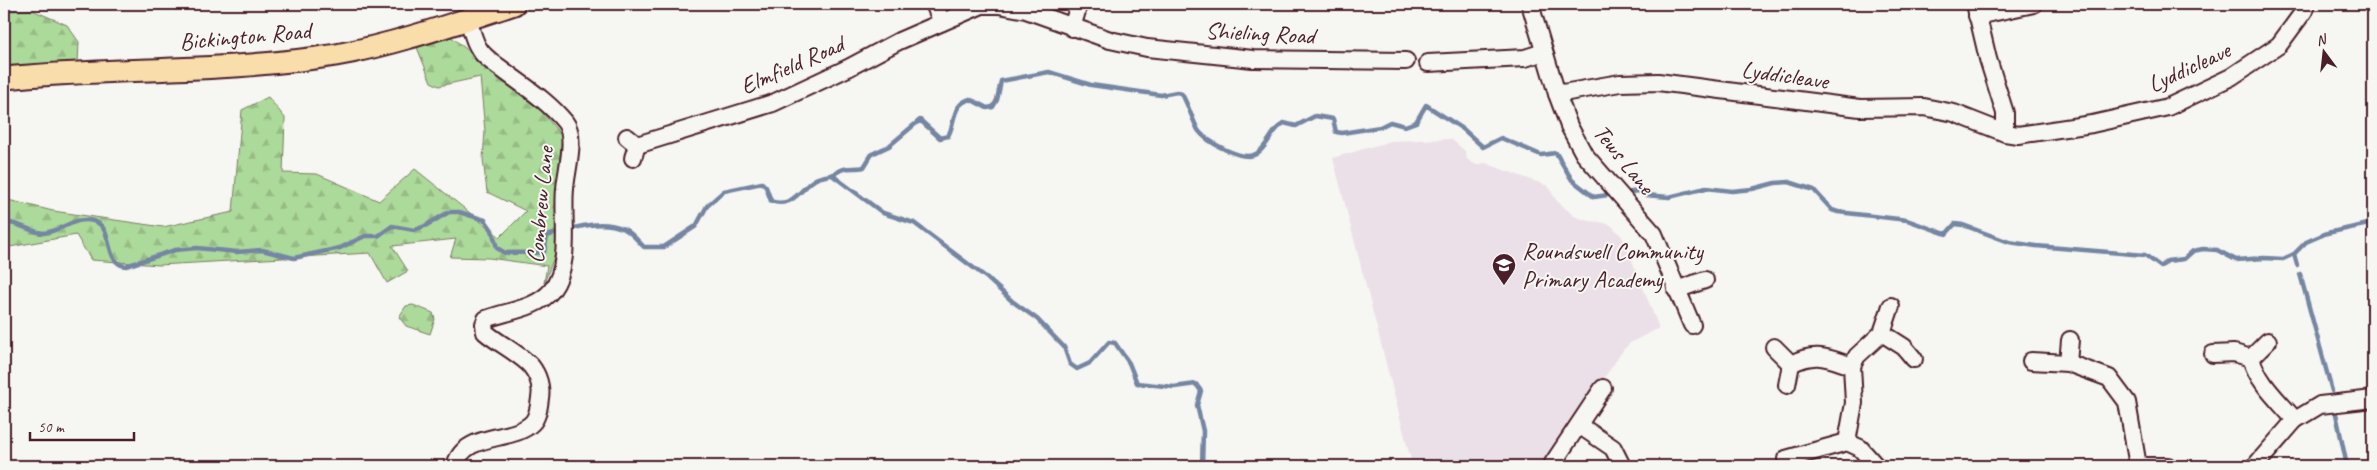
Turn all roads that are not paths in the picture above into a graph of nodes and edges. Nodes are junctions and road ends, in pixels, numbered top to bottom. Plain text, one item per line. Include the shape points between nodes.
1 (514, 4) edge
2 (934, 4) edge
3 (1079, 4) edge
4 (1530, 4) edge
5 (2034, 4) edge
6 (2306, 4) edge
7 (1976, 10) edge
8 (468, 18) junction
9 (942, 22) junction
10 (1072, 28) junction
11 (1544, 52) junction
12 (1406, 61) dead end
13 (1428, 63) dead end
14 (4, 78) edge
15 (1557, 94) junction
16 (2005, 133) junction
17 (632, 147) dead end
18 (1705, 280) dead end
19 (1676, 290) junction
20 (1891, 306) dead end
21 (1692, 325) dead end
22 (1882, 333) junction
23 (2070, 340) dead end
24 (2268, 341) dead end
25 (1774, 347) dead end
26 (2213, 354) dead end
27 (1914, 358) dead end
28 (2251, 358) junction
29 (2031, 361) dead end
30 (2068, 363) junction
31 (1791, 364) junction
32 (1852, 366) junction
33 (1788, 385) dead end
34 (1604, 388) dead end
35 (2373, 399) edge
36 (2295, 420) junction
37 (1578, 425) junction
38 (1847, 442) junction
39 (1786, 458) dead end
40 (1552, 463) dead end
41 (455, 466) edge
42 (1622, 466) edge
43 (1876, 466) edge
44 (2138, 466) edge
45 (2168, 466) edge
46 (2255, 466) edge

1 - 8 main road, Bickington Road
2 - 9 street
3 - 10 street
4 - 11 street, Tews Lane
5 - 7 street
6 - 16 street, Lyddicleave via 2279,45 2231,77 2168,107 2092,124 2018,135
7 - 16 street via 2005,112
8 - 14 main road, Bickington Road via 337,54 270,63
8 - 41 street, Combrew Lane via 478,48 549,105 566,123 570,135 570,161 564,190 564,253 558,278 551,291 535,302 486,319 484,324 484,332 530,365 536,374 542,391 538,411 532,423 518,431 489,438 467,449
9 - 10 street, Shieling Road via 982,5 1026,10
9 - 17 street, Elmfield Road via 773,103
10 - 12 street, Shieling Road via 1147,48 1253,59
11 - 13 street via 1525,58
11 - 15 street, Tews Lane
15 - 16 street, Lyddicleave via 1620,83 1658,82 1860,108 1924,107 1954,113
15 - 19 street, Tews Lane via 1584,154 1654,234
18 - 19 street
19 - 21 street, Tews Lane
20 - 22 street
22 - 27 street via 1904,347
22 - 32 street via 1857,356
23 - 30 street
24 - 28 street
25 - 31 street
26 - 28 street via 2234,353
28 - 36 street via 2262,381
29 - 30 street
30 - 44 street via 2109,378 2127,402
31 - 32 street via 1806,357 1825,357
31 - 33 street
32 - 38 street via 1854,404
34 - 37 street
35 - 36 street via 2320,406
36 - 46 street
37 - 40 street
37 - 42 street via 1613,448
38 - 39 street
38 - 43 street via 1860,448
44 - 45 street

